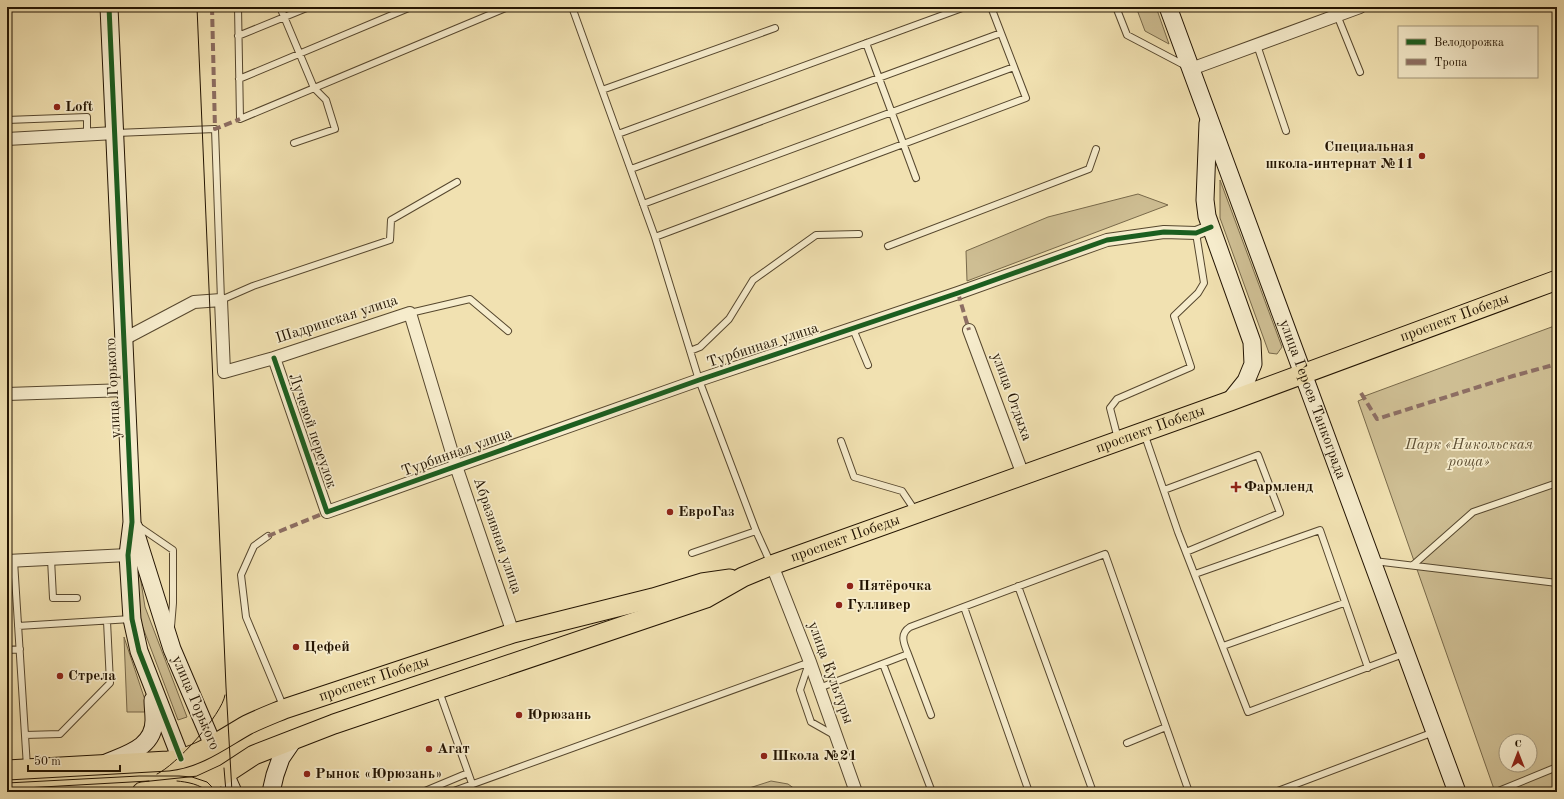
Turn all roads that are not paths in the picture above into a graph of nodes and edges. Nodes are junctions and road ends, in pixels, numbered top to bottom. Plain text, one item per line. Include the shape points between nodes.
1 (109, 7) edge
2 (238, 7) edge
3 (280, 7) edge
4 (309, 7) edge
5 (411, 7) edge
6 (508, 7) edge
7 (572, 7) edge
8 (965, 7) edge
9 (991, 7) edge
10 (1116, 7) edge
11 (1168, 7) edge
12 (1360, 7) edge
13 (1337, 15) junction
14 (284, 17) junction
15 (775, 28) dead end
16 (1001, 33) junction
17 (238, 36) junction
18 (866, 43) junction
19 (1257, 45) junction
20 (300, 55) junction
21 (1014, 67) junction
22 (1191, 69) junction
23 (1360, 72) dead end
24 (879, 78) junction
25 (239, 79) junction
26 (314, 88) junction
27 (602, 90) junction
28 (892, 112) junction
29 (1208, 115) junction
30 (7, 120) edge
31 (1286, 131) dead end
32 (115, 133) junction
33 (87, 134) junction
34 (618, 134) junction
35 (7, 139) edge
36 (294, 143) dead end
37 (903, 144) junction
38 (1096, 149) dead end
39 (631, 169) junction
40 (916, 178) dead end
41 (457, 182) dead end
42 (643, 204) junction
43 (1211, 227) junction
44 (1196, 233) junction
45 (859, 234) dead end
46 (655, 237) junction
47 (888, 246) dead end
48 (1557, 280) edge
49 (221, 300) junction
50 (410, 313) junction
51 (853, 329) junction
52 (969, 330) dead end
53 (508, 331) dead end
54 (124, 339) junction
55 (690, 351) junction
56 (274, 358) junction
57 (868, 365) dead end
58 (1303, 374) junction
59 (699, 380) junction
60 (127, 390) junction
61 (7, 394) edge
62 (1230, 401) junction
63 (1144, 432) junction
64 (841, 441) dead end
65 (1119, 441) junction
66 (456, 466) junction
67 (1023, 475) junction
68 (1557, 483) edge
69 (1164, 490) junction
70 (327, 512) joint
71 (917, 513) junction
72 (132, 522) junction
73 (756, 531) junction
74 (268, 536) dead end
75 (1186, 552) junction
76 (692, 553) dead end
77 (128, 555) junction
78 (51, 559) junction
79 (1372, 560) junction
80 (11, 561) edge
81 (772, 565) junction
82 (1413, 565) junction
83 (1195, 574) junction
84 (743, 577) junction
85 (1557, 583) edge
86 (1018, 586) junction
87 (77, 598) dead end
88 (1344, 603) junction
89 (964, 607) junction
90 (132, 619) junction
91 (107, 621) junction
92 (18, 626) junction
93 (513, 632) junction
94 (169, 640) junction
95 (1223, 646) junction
96 (20, 649) junction
97 (7, 650) edge
98 (1406, 653) junction
99 (908, 654) junction
100 (810, 662) junction
101 (883, 664) junction
102 (1368, 668) junction
103 (151, 682) junction
104 (437, 688) junction
105 (820, 688) junction
106 (284, 709) junction
107 (931, 715) dead end
108 (1166, 728) junction
109 (1435, 732) junction
110 (25, 735) junction
111 (837, 736) junction
112 (294, 739) junction
113 (1127, 743) dead end
114 (213, 745) junction
115 (181, 759) junction
116 (102, 764) junction
117 (1557, 767) edge
118 (27, 769) junction
119 (7, 770) edge
120 (468, 773) junction
121 (225, 774) junction
122 (472, 784) junction
123 (194, 790) edge
124 (425, 790) dead end
125 (142, 792) edge
126 (233, 792) edge
127 (271, 792) edge
128 (451, 792) edge
129 (475, 792) edge
130 (856, 792) edge
131 (932, 792) edge
132 (1029, 792) edge
133 (1093, 792) edge
134 (1189, 792) edge
135 (1275, 792) edge
136 (1458, 792) edge
137 (1496, 792) edge

1 - 32 main road, улица Горького
2 - 17 lane
3 - 14 lane
4 - 14 lane
5 - 20 lane
6 - 26 lane
7 - 27 lane
8 - 18 lane
9 - 16 lane
10 - 22 lane via 1127,35
11 - 22 main road, улица Героев Танкограда
12 - 13 street
13 - 19 street
13 - 23 lane
14 - 17 lane
14 - 20 lane
15 - 27 lane
16 - 21 lane
16 - 24 lane
17 - 25 lane
18 - 24 lane
18 - 34 lane
19 - 22 street
19 - 31 lane
20 - 25 lane
20 - 26 lane
21 - 28 lane
21 - 37 lane via 1026,98
22 - 29 main road, улица Героев Танкограда
24 - 28 lane
24 - 39 lane
25 - 26 lane via 240,119
26 - 36 lane via 326,100 335,128
27 - 34 lane
28 - 37 lane
28 - 42 lane
29 - 43 main road via 1205,200
29 - 58 main road, улица Героев Танкограда
30 - 33 lane via 87,118
32 - 33 street
32 - 49 lane via 215,128
32 - 54 main road, улица Горького
33 - 35 street
34 - 39 lane
37 - 40 lane
37 - 46 lane
38 - 47 lane via 1089,169
39 - 42 lane
41 - 49 lane via 391,220 390,240 253,286
42 - 46 lane
43 - 44 street, Турбинная улица
43 - 62 main road via 1252,342 1253,364 1246,381
44 - 51 street, Турбинная улица via 1164,232 1107,240
44 - 65 lane via 1204,283 1198,293 1174,316 1191,367 1117,400 1110,408
45 - 55 lane via 816,235 753,280 729,319 700,347
46 - 55 lane
48 - 58 main road, проспект Победы
49 - 54 street via 194,302
49 - 56 street, Шадринская улица via 224,372
50 - 53 lane via 470,299
50 - 56 street, Шадринская улица
50 - 66 street, Абразивная улица
51 - 57 lane
51 - 59 street, Турбинная улица
52 - 67 street, улица Отдыха
54 - 60 main road, улица Горького
55 - 59 lane
56 - 70 street, Лучевой переулок
58 - 62 main road, проспект Победы
58 - 79 main road, улица Героев Танкограда
59 - 66 street, Турбинная улица
59 - 73 lane
60 - 61 street
60 - 72 main road, улица Горького
62 - 63 main road, проспект Победы
63 - 65 main road, проспект Победы
63 - 69 lane
64 - 71 lane via 854,477 902,491
65 - 67 main road, проспект Победы
66 - 70 street, Турбинная улица
66 - 93 street, Абразивная улица
67 - 71 main road, проспект Победы
68 - 82 lane via 1474,512
69 - 75 lane
69 - 75 lane via 1258,455 1280,513
71 - 81 main road, проспект Победы
72 - 77 main road, улица Горького
72 - 94 main road, улица Горького
72 - 94 lane via 173,550 173,604
73 - 76 lane
73 - 81 lane
74 - 106 lane via 254,546 241,575 246,617
75 - 83 lane
77 - 78 street
77 - 90 main road, улица Горького
78 - 80 street
78 - 87 lane via 53,598
79 - 82 lane
79 - 98 main road, улица Героев Танкограда
80 - 92 lane
81 - 84 main road, проспект Победы
81 - 100 street, улица Культуры
82 - 85 lane
83 - 88 lane via 1320,530
83 - 95 lane
84 - 93 main road, проспект Победы via 702,583 653,598
84 - 104 main road, проспект Победы via 706,598
86 - 89 lane
86 - 108 lane via 1105,554
86 - 133 lane
88 - 95 lane
88 - 102 lane
89 - 99 lane via 907,629 903,640
89 - 132 lane
90 - 91 lane
90 - 103 main road, улица Горького via 139,651
91 - 92 lane
91 - 110 lane via 110,683 60,734
92 - 96 lane
93 - 106 main road, проспект Победы
94 - 114 main road, улица Горького
95 - 102 lane via 1248,712
96 - 97 lane
96 - 110 lane
98 - 102 lane
98 - 109 main road, улица Героев Танкограда
99 - 101 lane
99 - 107 lane
100 - 105 street, улица Культуры
100 - 111 lane via 800,690 811,722
100 - 122 lane
101 - 105 lane
101 - 131 lane
103 - 115 main road, улица Горького
103 - 116 main road, улица Горького via 154,721 149,738 137,750
104 - 112 main road, проспект Победы
104 - 120 lane
105 - 111 street, улица Культуры
106 - 114 main road, проспект Победы via 249,724
108 - 113 lane
108 - 134 lane
109 - 135 lane
109 - 136 main road, улица Героев Танкограда
110 - 118 lane
111 - 130 street, улица Культуры
112 - 121 main road, проспект Победы via 254,755
112 - 127 main road via 281,758
114 - 115 main road, проспект Победы
114 - 121 main road, улица Горького
115 - 116 main road, проспект Победы
115 - 123 main road, улица Горького
116 - 118 main road, проспект Победы
117 - 137 lane
118 - 119 main road, проспект Победы
120 - 122 lane
120 - 124 lane
121 - 123 main road, проспект Победы
121 - 126 main road, улица Горького
122 - 128 lane
122 - 129 lane
123 - 125 main road, проспект Победы

